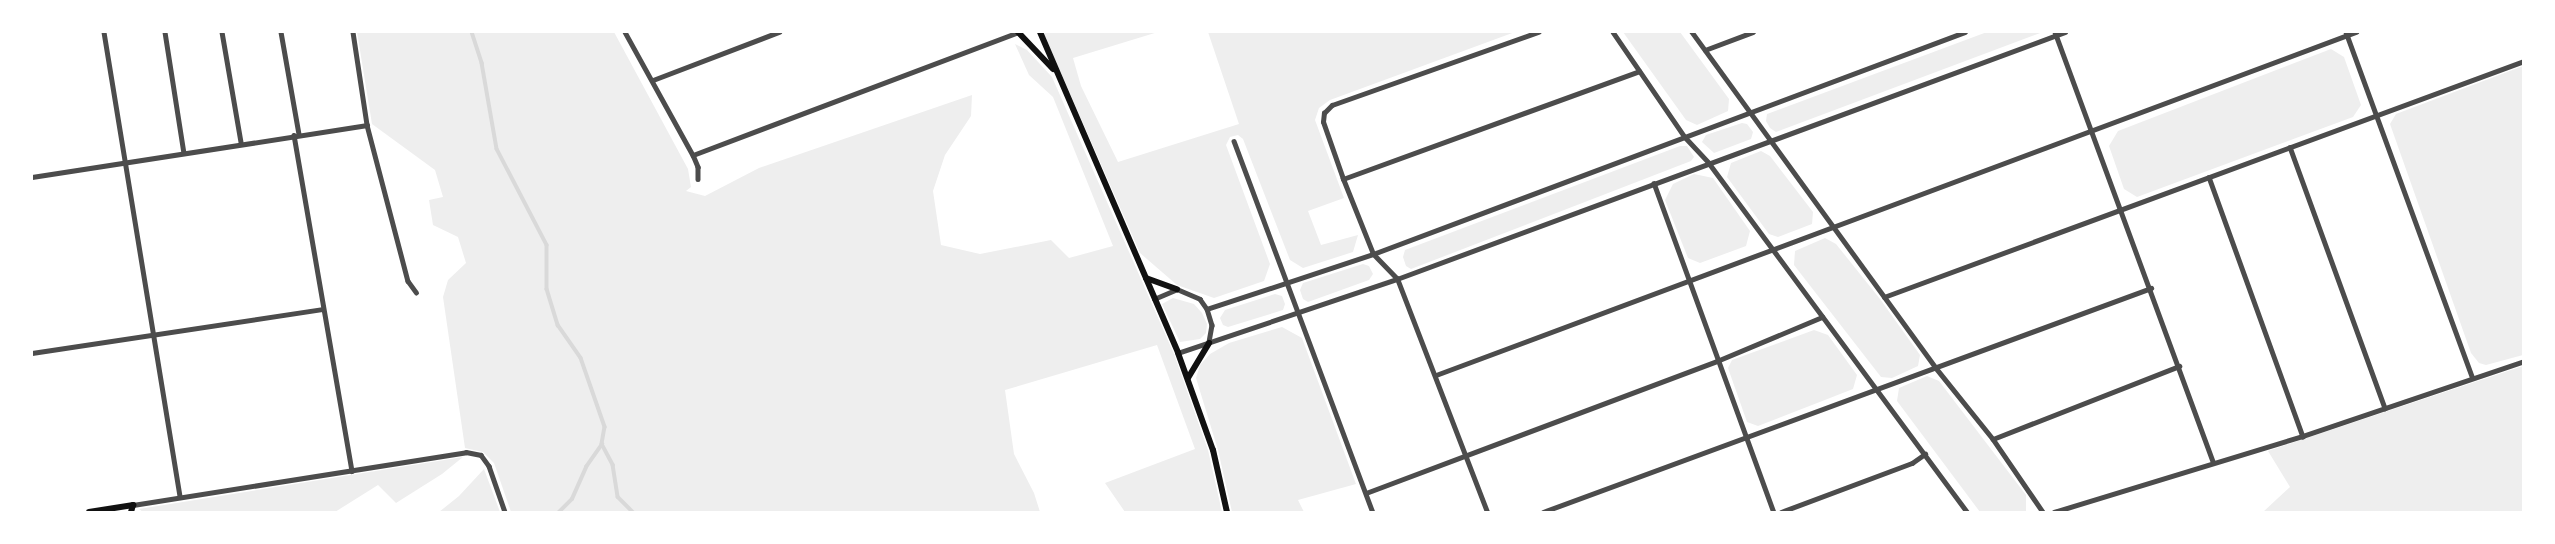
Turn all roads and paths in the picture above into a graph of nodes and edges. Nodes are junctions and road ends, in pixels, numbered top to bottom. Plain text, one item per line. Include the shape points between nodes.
1 (104, 32) edge
2 (165, 32) edge
3 (222, 32) edge
4 (281, 32) edge
5 (353, 32) edge
6 (625, 32) edge
7 (779, 32) edge
8 (1018, 32) edge
9 (1040, 32) edge
10 (1538, 32) edge
11 (1613, 32) edge
12 (1692, 32) edge
13 (1754, 32) edge
14 (1961, 32) edge
15 (2065, 32) edge
16 (2356, 32) edge
17 (2056, 33) edge
18 (2346, 33) edge
19 (1705, 50) junction
20 (2524, 61) edge
21 (1639, 71) junction
22 (1056, 72) junction
23 (653, 80) junction
24 (1750, 112) junction
25 (2377, 115) junction
26 (367, 125) junction
27 (2093, 128) junction
28 (296, 134) junction
29 (1685, 137) junction
30 (1772, 140) junction
31 (1234, 141) dead end
32 (241, 142) junction
33 (2290, 147) junction
34 (184, 153) junction
35 (693, 155) junction
36 (125, 163) junction
37 (1709, 163) junction
38 (32, 177) edge
39 (2209, 177) junction
40 (698, 179) dead end
41 (1343, 179) junction
42 (1654, 183) junction
43 (2122, 209) junction
44 (1833, 228) junction
45 (1772, 249) junction
46 (1373, 254) junction
47 (1145, 278) junction
48 (1397, 279) junction
49 (1688, 279) junction
50 (1286, 284) junction
51 (2151, 288) junction
52 (1177, 289) junction
53 (416, 292) dead end
54 (1884, 297) junction
55 (1154, 299) junction
56 (322, 309) junction
57 (1207, 309) junction
58 (1298, 313) junction
59 (1822, 317) junction
60 (153, 334) junction
61 (1209, 342) junction
62 (1178, 353) junction
63 (32, 354) edge
64 (2524, 360) edge
65 (1717, 362) junction
66 (2179, 366) junction
67 (1936, 368) junction
68 (1436, 375) junction
69 (2472, 377) junction
70 (1188, 378) junction
71 (1875, 390) junction
72 (2385, 408) junction
73 (2303, 436) junction
74 (1747, 438) junction
75 (1993, 439) junction
76 (1925, 454) junction
77 (1464, 455) junction
78 (2213, 461) junction
79 (352, 471) junction
80 (1366, 493) junction
81 (180, 496) junction
82 (132, 509) edge
83 (108, 511) edge
84 (89, 513) edge
85 (505, 513) edge
86 (1227, 513) edge
87 (1373, 513) edge
88 (1487, 513) edge
89 (1543, 513) edge
90 (1774, 513) edge
91 (1781, 513) edge
92 (1968, 513) edge
93 (2043, 513) edge
94 (2054, 513) edge

1 - 36 street
2 - 34 street
3 - 32 street
4 - 28 street
5 - 26 street
6 - 23 street
7 - 23 street
8 - 22 main road
8 - 35 street
9 - 22 main road
10 - 41 street via 1332,106 1324,113 1323,122
11 - 21 street
12 - 19 street
13 - 19 street
14 - 24 street
15 - 17 street
16 - 18 street
17 - 27 street
17 - 30 street
18 - 25 street
18 - 27 street
19 - 24 street
20 - 25 street
21 - 29 street
21 - 41 street
22 - 47 main road
23 - 35 street
24 - 29 street
24 - 30 street
25 - 33 street
25 - 69 street
26 - 28 street
26 - 53 street via 408,281
27 - 43 street
27 - 44 street
28 - 32 street
28 - 56 street
29 - 37 street
29 - 46 street
30 - 37 street
30 - 44 street
31 - 50 street
32 - 34 street
33 - 39 street
33 - 72 street
34 - 36 street
35 - 40 street
36 - 38 street
36 - 60 street
37 - 42 street
37 - 45 street
39 - 43 street
39 - 73 street
41 - 46 street
42 - 48 street
42 - 49 street
43 - 51 street
43 - 54 street
44 - 45 street
44 - 54 street
45 - 49 street
45 - 59 street
46 - 48 street
46 - 50 street
47 - 52 main road
47 - 55 main road
48 - 58 street
48 - 68 street
49 - 65 street
49 - 68 street
50 - 57 street
50 - 58 street
51 - 66 street
51 - 67 street
52 - 55 street
52 - 57 street via 1200,299
54 - 67 street
55 - 62 main road
56 - 60 street
56 - 79 street
57 - 61 street via 1212,326
58 - 61 street
58 - 80 street
59 - 65 street
59 - 71 street
60 - 63 street
60 - 81 street
61 - 62 street
61 - 70 main road
62 - 70 main road
64 - 69 street
65 - 74 street
65 - 77 street
66 - 75 street
66 - 78 street
67 - 71 street
67 - 75 street
68 - 77 street
69 - 72 street
70 - 86 main road via 1213,450
71 - 74 street
71 - 76 street
72 - 73 street
73 - 78 street
74 - 89 street
74 - 90 street
75 - 93 street
76 - 91 street
76 - 92 street
77 - 80 street
77 - 88 street
78 - 94 street
79 - 81 street
79 - 85 street via 466,452 481,455
80 - 87 street
81 - 82 street
82 - 83 main road
83 - 84 main road

